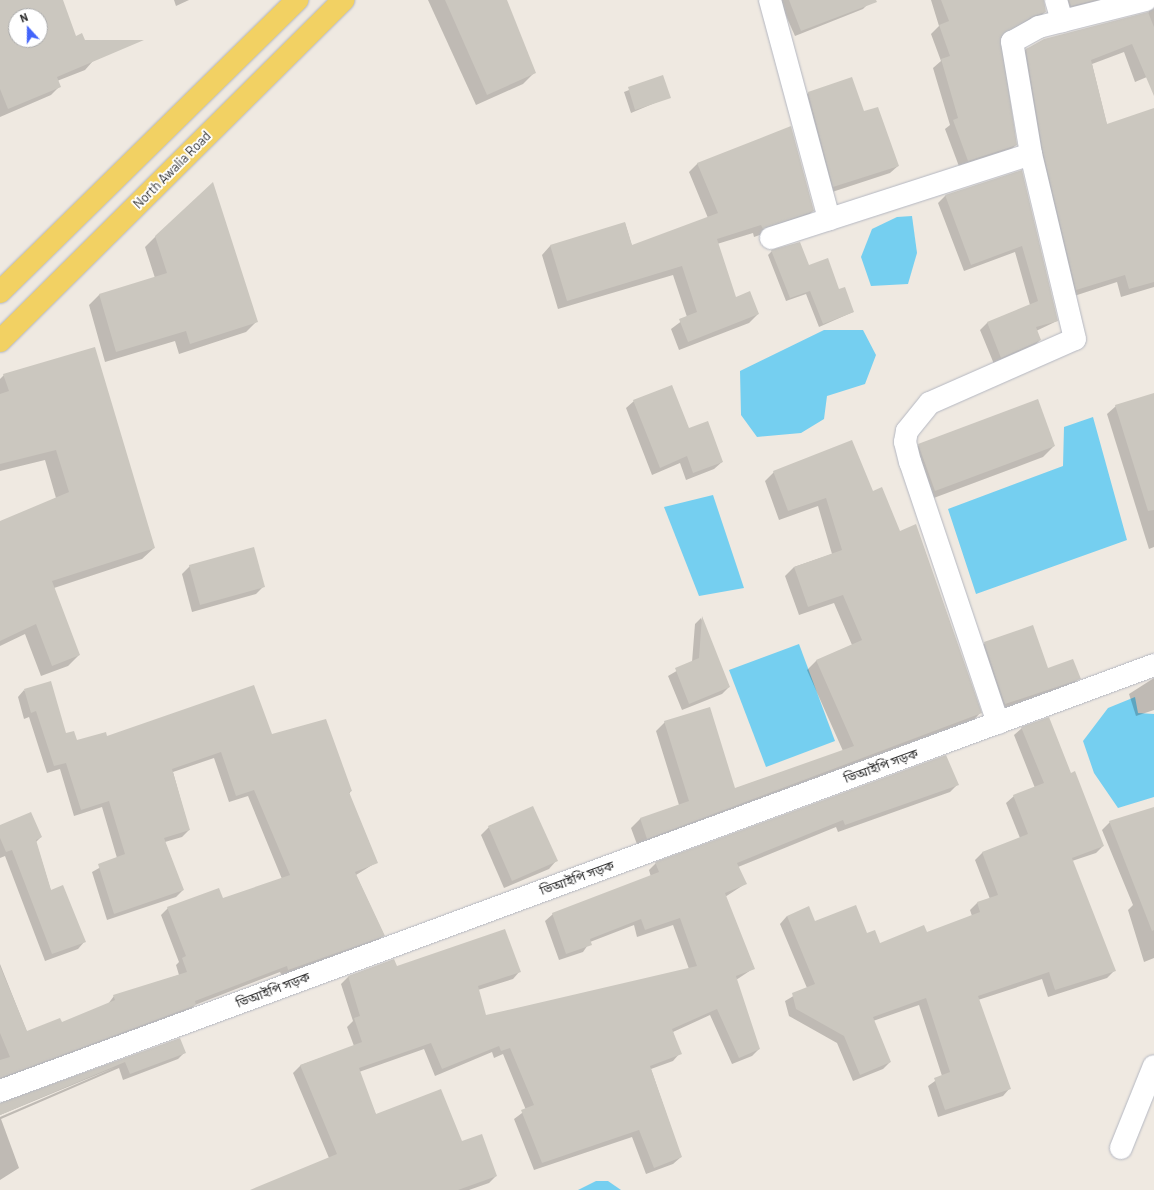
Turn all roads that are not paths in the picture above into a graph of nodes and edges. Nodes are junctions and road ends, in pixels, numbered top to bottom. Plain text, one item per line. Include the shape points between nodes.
1 (297, 0) edge
2 (343, 0) edge
3 (770, 0) edge
4 (1056, 0) edge
5 (1146, 0) edge
6 (1062, 21) junction
7 (1031, 154) junction
8 (829, 219) junction
9 (771, 238) dead end
10 (0, 292) edge
11 (0, 341) edge
12 (1154, 665) edge
13 (998, 723) junction
14 (1154, 1066) edge
15 (0, 1090) edge
16 (1121, 1148) dead end

1 - 10 main road
2 - 11 main road, North Awalia Road
3 - 8 street
4 - 6 street
5 - 6 street
6 - 7 street via 1039,27 1012,42
7 - 8 street
7 - 13 street via 1075,339 930,403 907,431 905,442
8 - 9 street
12 - 13 street, ভিআইপি সড়ক
13 - 15 street, ভিআইপি সড়ক
14 - 16 street

